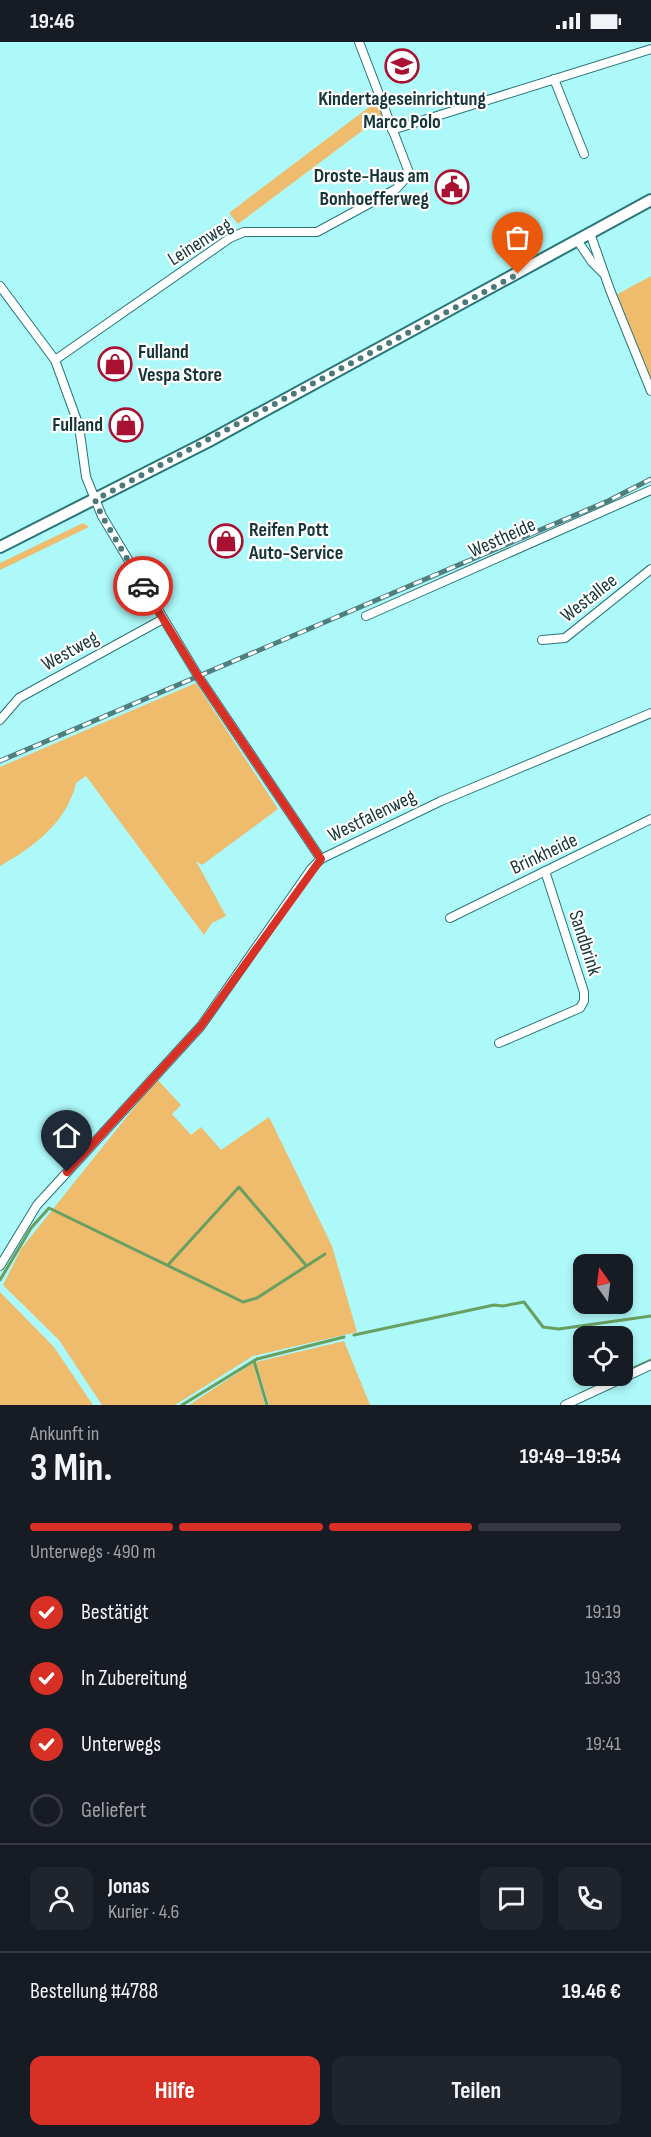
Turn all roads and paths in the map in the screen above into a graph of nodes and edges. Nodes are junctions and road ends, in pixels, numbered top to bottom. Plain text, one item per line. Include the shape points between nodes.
1 (359, 42) edge
2 (651, 49) edge
3 (554, 80) junction
4 (392, 130) junction
5 (584, 154) dead end
6 (651, 200) edge
7 (590, 233) junction
8 (578, 240) junction
9 (604, 274) junction
10 (0, 286) edge
11 (55, 360) junction
12 (651, 391) edge
13 (651, 490) edge
14 (95, 500) junction
15 (0, 547) edge
16 (651, 569) edge
17 (366, 616) dead end
18 (163, 619) junction
19 (542, 640) dead end
20 (651, 713) edge
21 (0, 720) edge
22 (651, 819) edge
23 (321, 859) junction
24 (545, 871) junction
25 (450, 918) dead end
26 (498, 1043) dead end
27 (0, 1266) edge
28 (651, 1365) edge
29 (565, 1405) edge

1 - 4 street, Leinenweg
2 - 3 street
3 - 4 street
3 - 5 street
4 - 11 street, Leinenweg via 408,170 396,189 317,232 244,232 230,238
6 - 7 main road
7 - 8 main road
7 - 9 street
8 - 9 street
8 - 14 main road
9 - 12 street
10 - 11 street
11 - 14 street via 79,426 86,477
13 - 17 street, Westheide
14 - 15 main road
14 - 18 street
16 - 19 street, Westallee via 564,638
18 - 21 street, Westweg via 19,698
18 - 23 street
20 - 23 street, Westfalenweg via 441,801
22 - 24 street, Brinkheide
23 - 27 street, Westfalenweg via 201,1026 37,1204
24 - 25 street, Brinkheide
24 - 26 street, Sandbrink via 584,1001 580,1008
28 - 29 street

